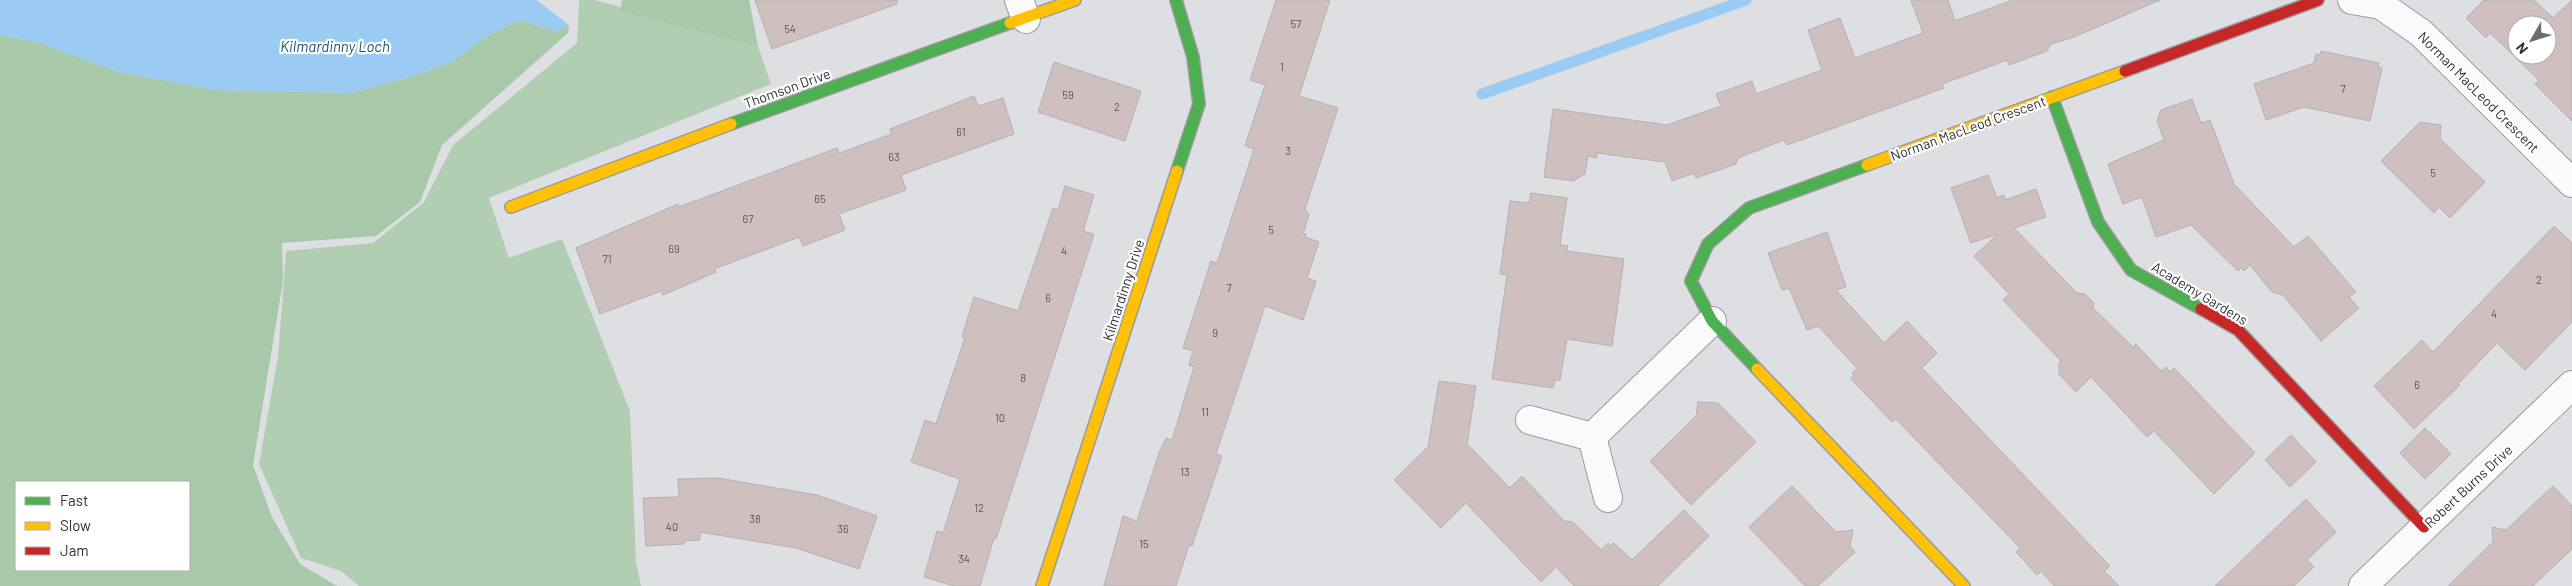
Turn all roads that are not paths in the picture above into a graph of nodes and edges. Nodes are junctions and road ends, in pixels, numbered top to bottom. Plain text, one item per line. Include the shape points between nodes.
1 (1075, 0) edge
2 (1176, 0) edge
3 (2318, 0) edge
4 (2352, 0) edge
5 (1023, 9) edge
6 (2052, 97) junction
7 (2572, 183) edge
8 (512, 207) dead end
9 (1712, 321) junction
10 (2572, 386) edge
11 (1530, 420) dead end
12 (1592, 437) junction
13 (1608, 498) dead end
14 (2424, 527) junction
15 (1042, 586) edge
16 (1964, 586) edge
17 (2363, 586) edge

1 - 5 street, Thomson Drive
2 - 15 street, Kilmardinny Drive via 1193,57 1199,104
3 - 6 street, Norman MacLeod Crescent
4 - 7 street, Norman MacLeod Crescent via 2381,5 2421,32
5 - 8 street, Thomson Drive
6 - 9 street, Norman MacLeod Crescent via 1749,208 1708,244 1691,281
6 - 14 street, Academy Gardens via 2098,222 2131,270 2238,330
9 - 12 street
9 - 16 street, Norman MacLeod Crescent
10 - 14 street, Robert Burns Drive
11 - 12 street
12 - 13 street
14 - 17 street, Robert Burns Drive

